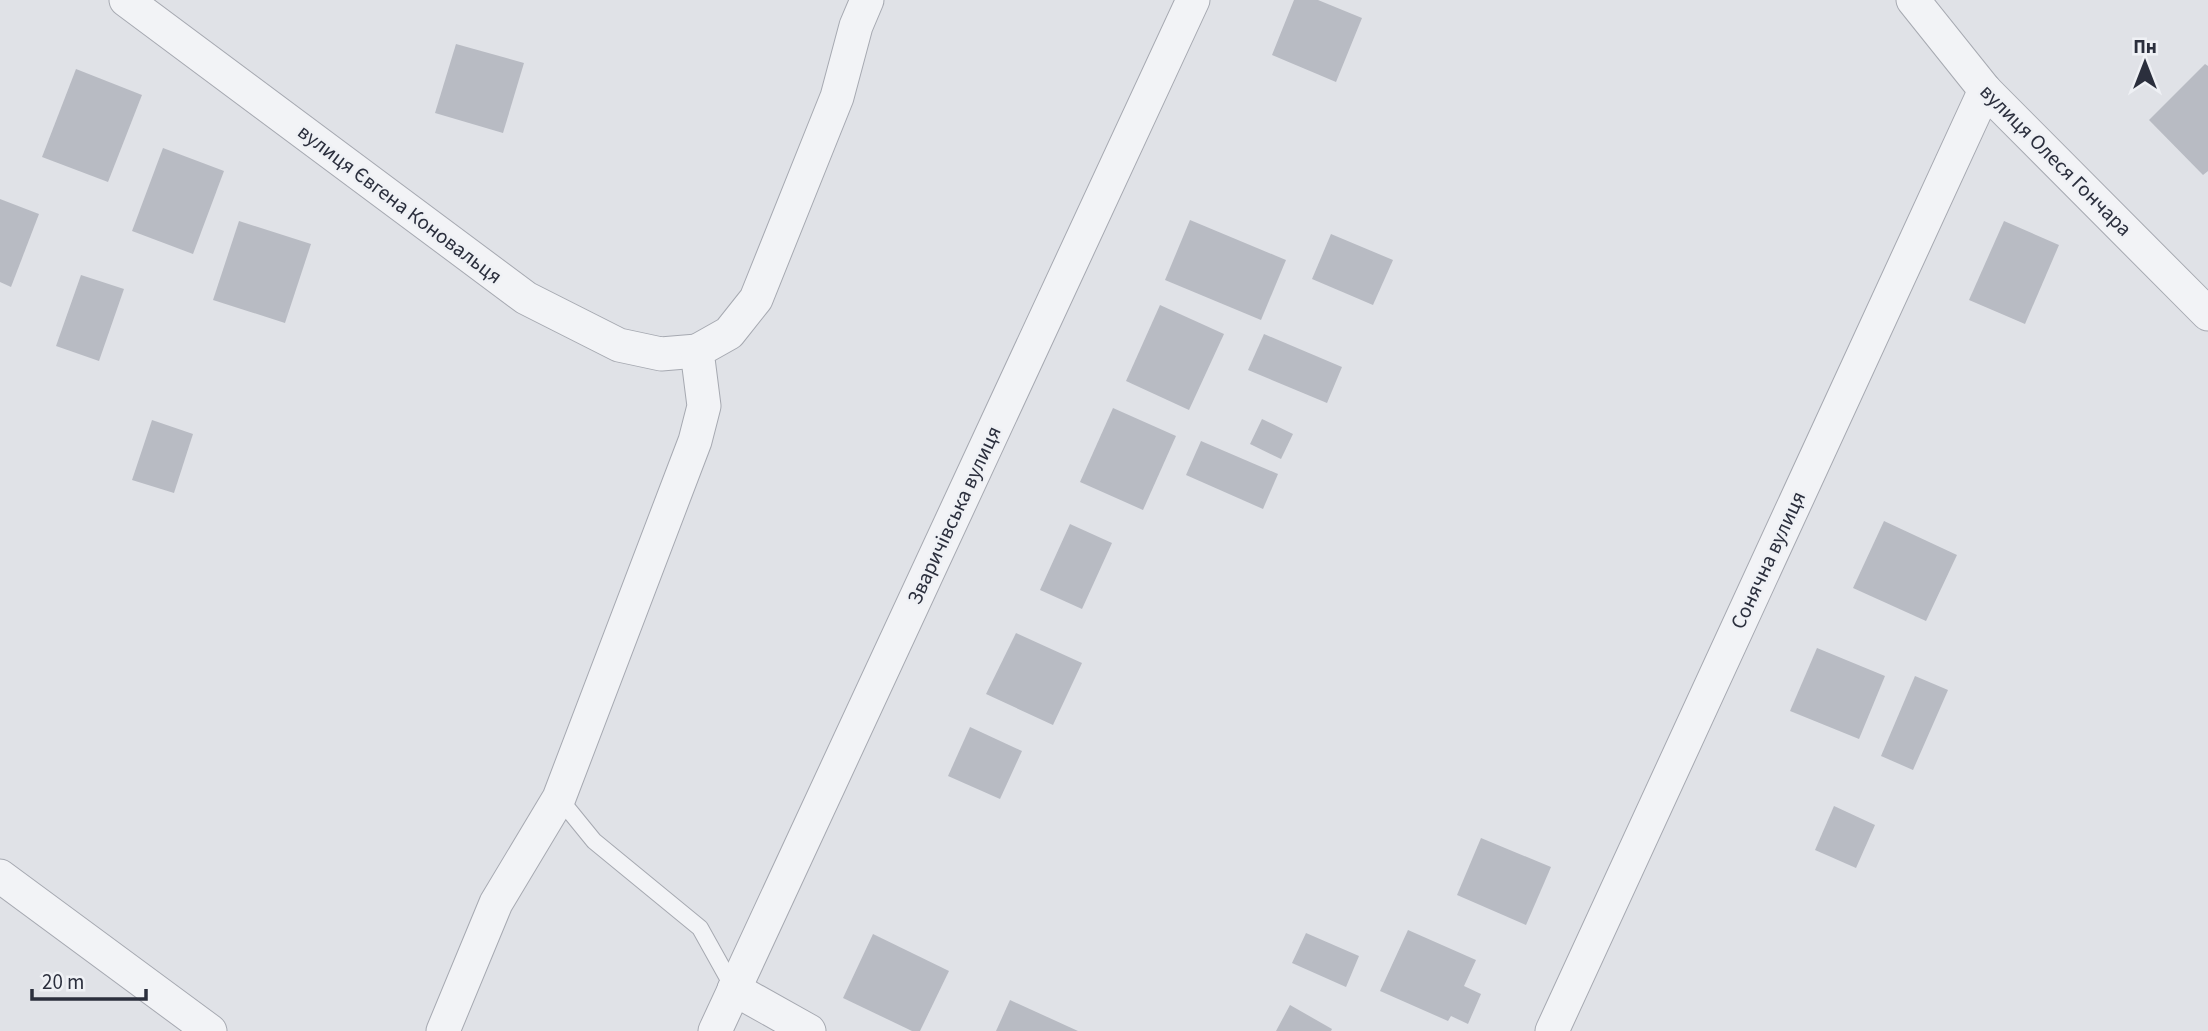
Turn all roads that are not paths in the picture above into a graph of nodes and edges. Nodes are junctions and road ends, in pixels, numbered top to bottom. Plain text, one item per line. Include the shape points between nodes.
1 (126, 0) edge
2 (867, 0) edge
3 (1194, 0) edge
4 (1913, 0) edge
5 (1985, 90) junction
6 (2208, 314) edge
7 (697, 351) junction
8 (559, 798) junction
9 (0, 876) edge
10 (734, 989) junction
11 (210, 1031) edge
12 (443, 1031) edge
13 (715, 1031) edge
14 (809, 1031) edge
15 (1552, 1031) edge

1 - 7 street, вулиця Євгена Коновальця via 526,298 619,345 660,354
2 - 7 street via 837,97 756,299 729,333
3 - 10 street, Зваричівська вулиця
4 - 5 street, вулиця Олеся Гончара
5 - 6 street, вулиця Олеся Гончара
5 - 15 street, Сонячна вулиця
7 - 8 street via 704,406 695,441
8 - 10 lane via 594,841 700,928
8 - 12 street via 496,903
9 - 11 street
10 - 13 street, Зваричівська вулиця
10 - 14 street

